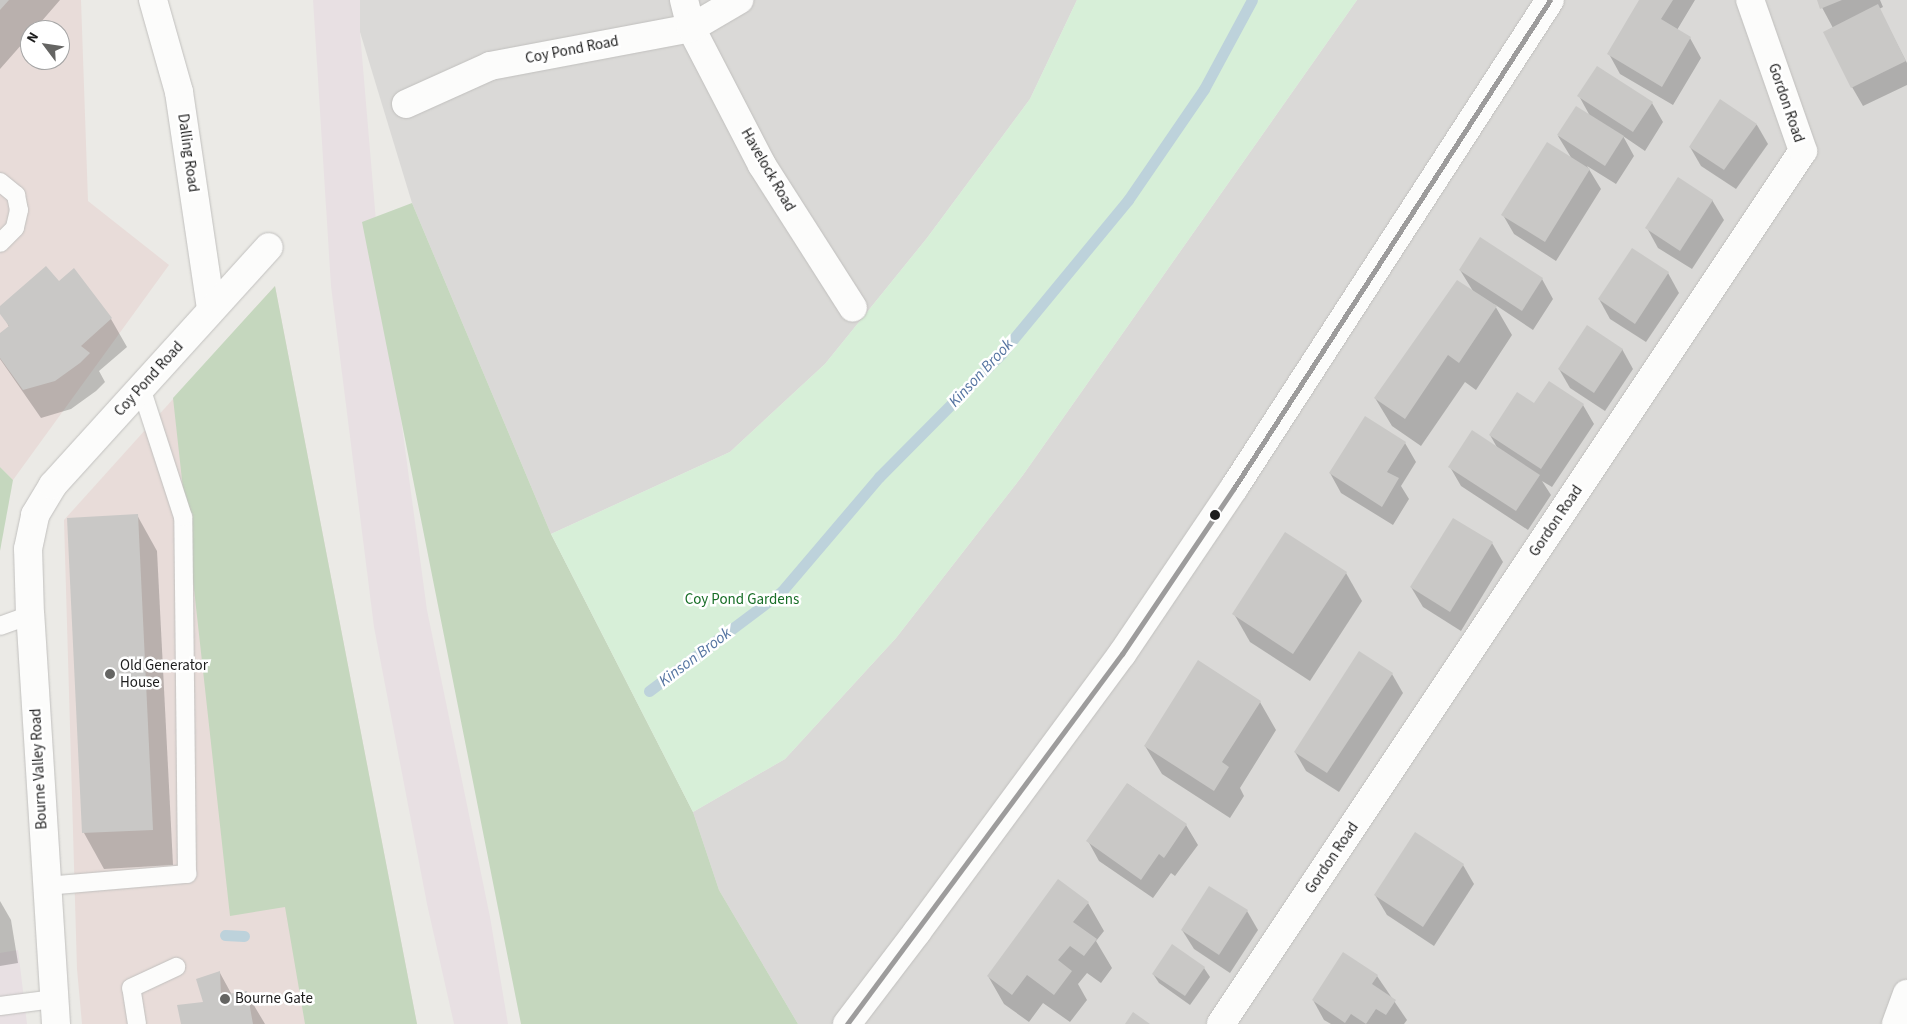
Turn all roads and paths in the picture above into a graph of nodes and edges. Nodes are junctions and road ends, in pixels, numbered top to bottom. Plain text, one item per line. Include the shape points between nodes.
1 (153, 0) edge
2 (684, 0) edge
3 (739, 0) edge
4 (1550, 0) edge
5 (1750, 0) edge
6 (691, 28) junction
7 (406, 104) dead end
8 (0, 182) edge
9 (0, 243) edge
10 (269, 246) dead end
11 (853, 308) dead end
12 (211, 309) junction
13 (141, 388) junction
14 (36, 515) joint
15 (30, 615) junction
16 (0, 626) edge
17 (46, 886) junction
18 (176, 967) dead end
19 (1907, 994) edge
20 (0, 1006) edge
21 (54, 1011) edge
22 (137, 1024) edge
23 (846, 1024) edge
24 (1221, 1024) edge
25 (1896, 1024) edge

1 - 12 street, Dalling Road via 178,92
2 - 6 street, Havelock Road
3 - 6 street, Coy Pond Road
4 - 23 street via 1234,488 1122,654
5 - 24 street, Gordon Road via 1803,152
6 - 7 street, Coy Pond Road via 490,66
6 - 11 street, Havelock Road via 762,165
8 - 9 lane via 16,195 19,210 15,228
10 - 12 street, Coy Pond Road
12 - 13 street, Coy Pond Road
13 - 14 street, Coy Pond Road via 53,485
13 - 17 lane via 183,517 186,874
14 - 15 street, Bourne Valley Road via 28,548
15 - 16 lane
15 - 17 street, Bourne Valley Road
17 - 21 street, Bourne Valley Road
18 - 22 lane via 131,988
19 - 25 street
20 - 21 lane

